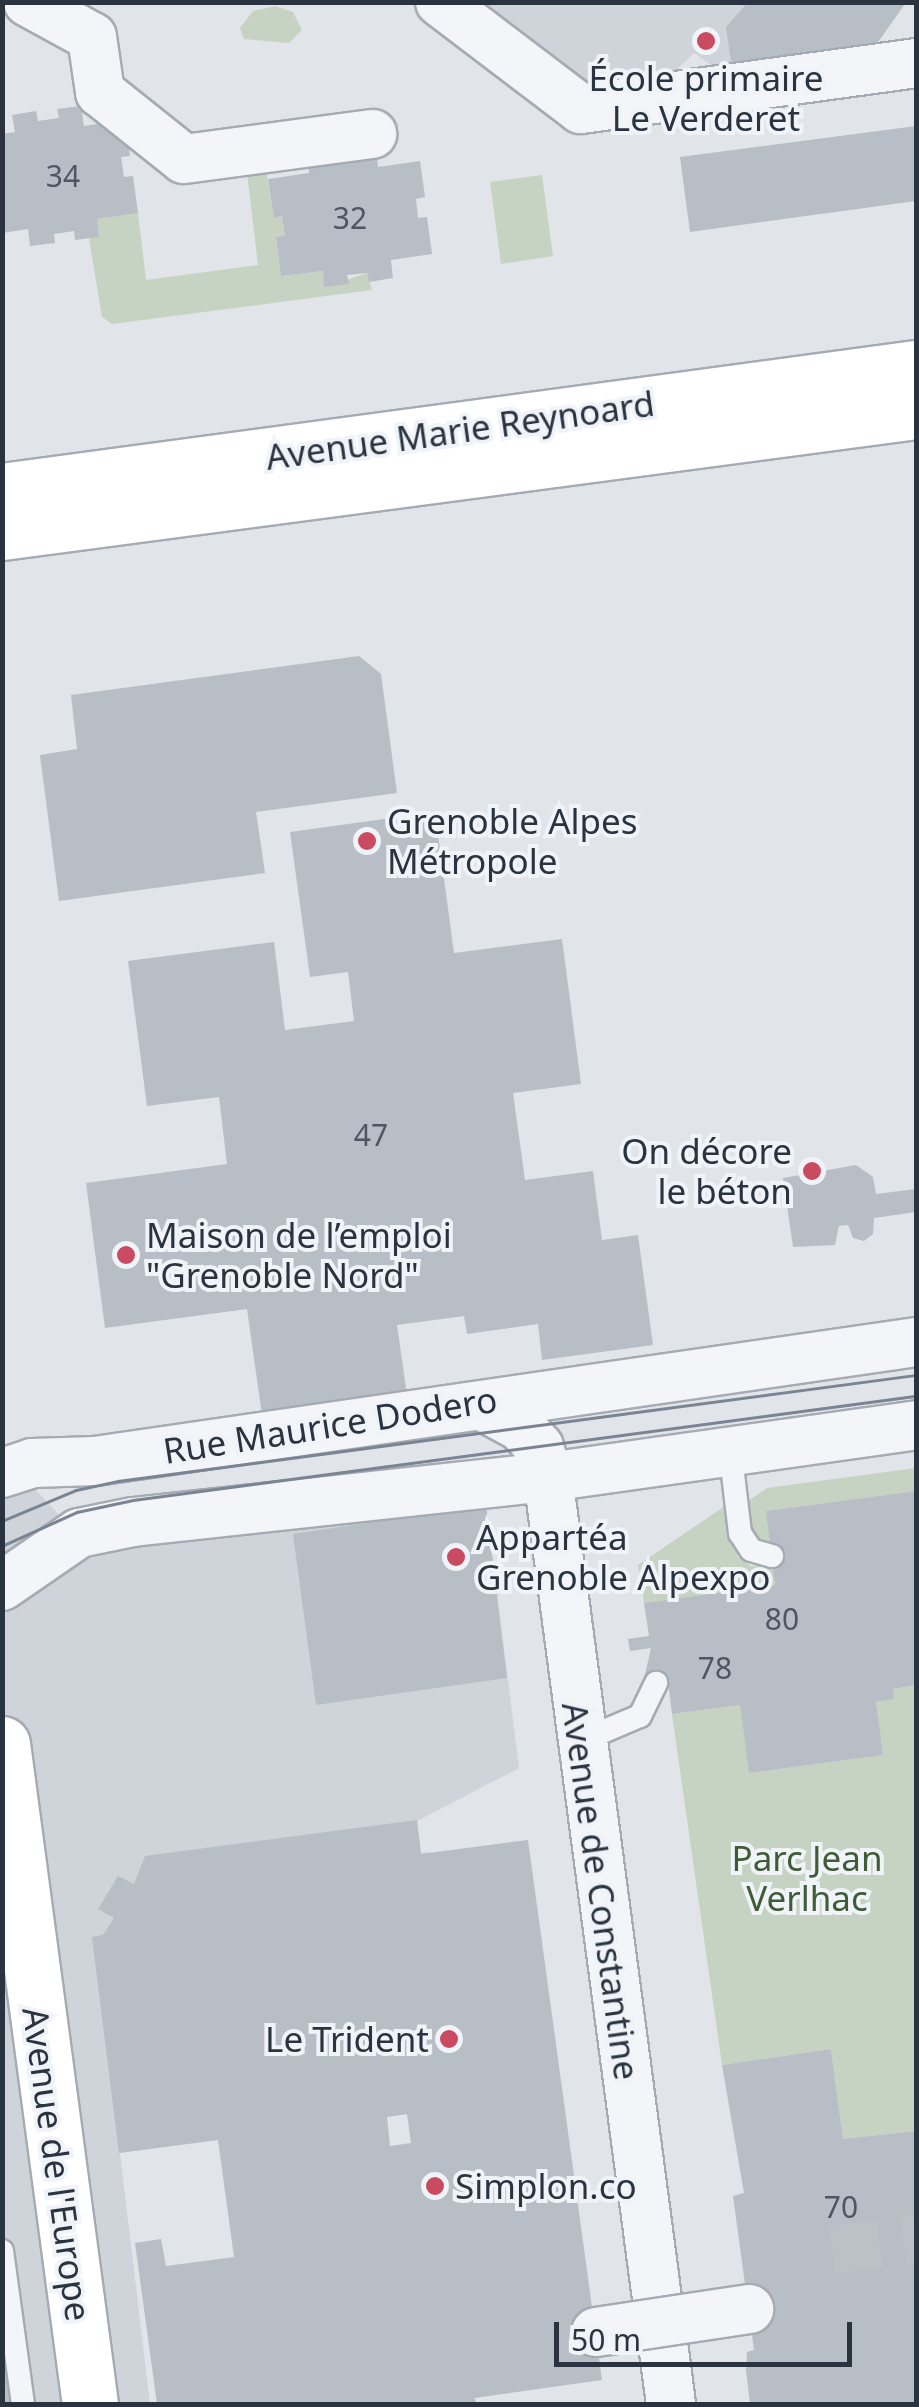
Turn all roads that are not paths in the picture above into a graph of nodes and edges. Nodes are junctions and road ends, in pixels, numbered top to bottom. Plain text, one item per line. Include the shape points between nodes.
1 (28, 2) edge
2 (440, 2) edge
3 (916, 64) edge
4 (372, 134) dead end
5 (916, 368) edge
6 (916, 411) edge
7 (2, 491) edge
8 (2, 532) edge
9 (916, 1342) edge
10 (659, 1377) junction
11 (484, 1406) junction
12 (916, 1425) edge
13 (730, 1450) junction
14 (2, 1473) edge
15 (548, 1477) junction
16 (772, 1556) dead end
17 (2, 1586) edge
18 (656, 1684) dead end
19 (581, 1741) junction
20 (2, 1744) edge
21 (2, 2250) edge
22 (750, 2310) dead end
23 (596, 2332) dead end
24 (23, 2404) edge
25 (90, 2404) edge
26 (671, 2404) edge

1 - 4 street via 92,37 100,92 184,159
2 - 3 street via 581,109
5 - 7 main road, Avenue Marie Reynoard
6 - 8 main road, Avenue Marie Reynoard
9 - 10 street, Rue Maurice Dodero
10 - 11 street, Rue Maurice Dodero
10 - 15 street, Rue Maurice Dodero via 567,1422
11 - 14 street, Rue Maurice Dodero
11 - 15 street, Avenue de Constantine via 522,1427 539,1447
12 - 13 street, Rue Maurice Dodero
13 - 15 street, Rue Maurice Dodero
13 - 16 lane via 740,1533 751,1550
15 - 17 street, Rue Maurice Dodero via 133,1522 79,1534
15 - 19 street, Avenue de Constantine
18 - 19 lane via 640,1716
19 - 26 street, Avenue de Constantine
20 - 25 main road, Avenue de l'Europe
21 - 24 lane
22 - 23 street, bridge

